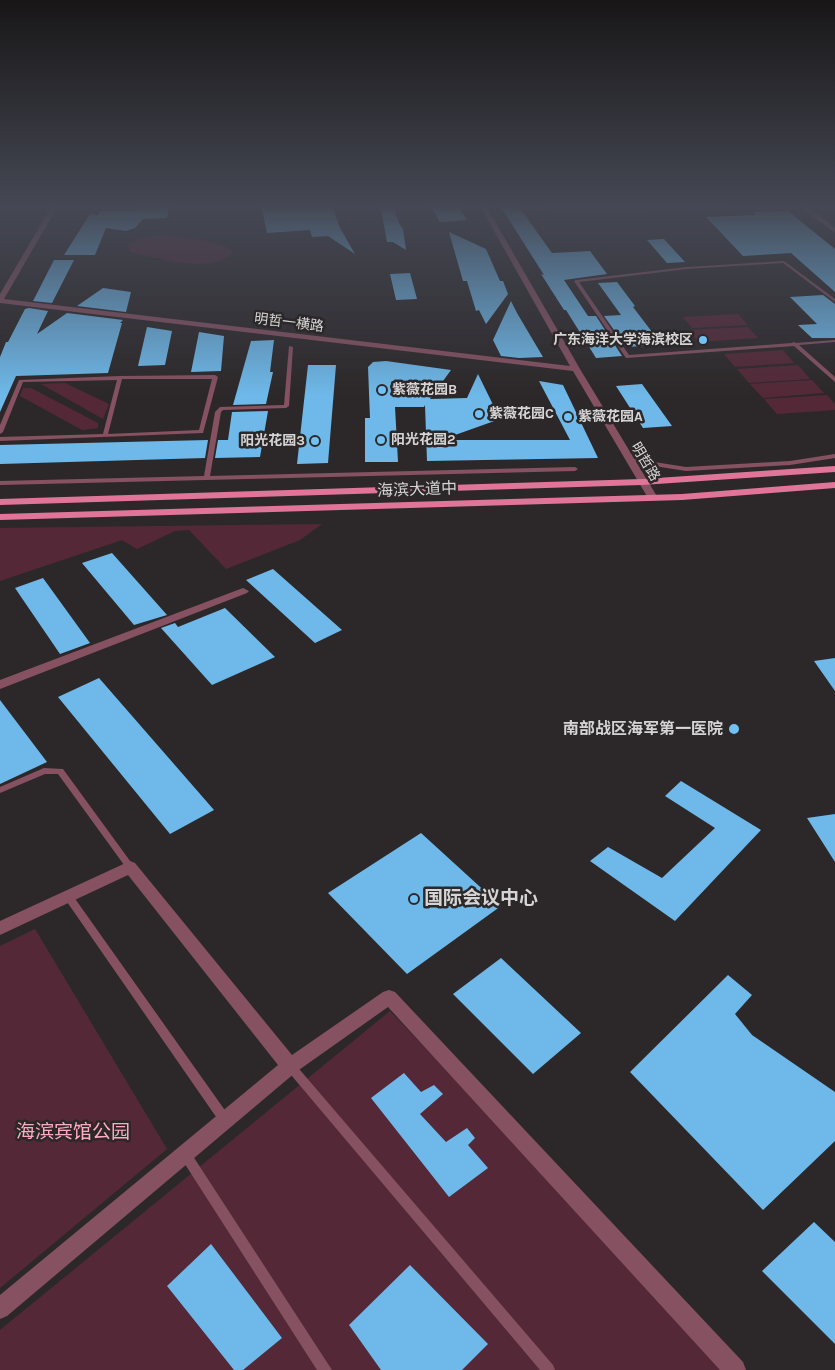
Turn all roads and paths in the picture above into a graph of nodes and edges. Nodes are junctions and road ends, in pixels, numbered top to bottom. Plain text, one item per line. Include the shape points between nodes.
1 (19, 268) edge
2 (518, 268) edge
3 (688, 268) edge
4 (792, 268) edge
5 (0, 300) edge
6 (835, 301) edge
7 (835, 341) edge
8 (794, 343) junction
9 (291, 347) dead end
10 (576, 370) junction
11 (120, 378) junction
12 (835, 380) edge
13 (0, 432) edge
14 (105, 436) junction
15 (0, 439) edge
16 (835, 456) edge
17 (629, 460) junction
18 (575, 468) dead end
19 (835, 469) edge
20 (207, 477) junction
21 (0, 482) edge
22 (642, 482) junction
23 (835, 485) edge
24 (653, 498) junction
25 (0, 502) edge
26 (0, 517) edge
27 (243, 591) dead end
28 (0, 685) edge
29 (0, 790) edge
30 (130, 867) junction
31 (68, 896) junction
32 (0, 928) edge
33 (290, 1066) junction
34 (225, 1120) junction
35 (185, 1154) junction
36 (0, 1310) edge
37 (325, 1370) edge
38 (548, 1370) edge
39 (735, 1370) edge

1 - 5 street
2 - 10 street, 明哲路
3 - 8 lane via 576,281 628,357
4 - 6 lane
5 - 10 street, 明哲一横路
7 - 8 lane
8 - 12 lane
9 - 20 lane via 286,406 222,408 218,412
10 - 17 street, 明哲路
11 - 13 lane via 21,381
11 - 14 lane
11 - 14 lane via 215,377 201,432
14 - 15 lane
16 - 17 lane via 790,463 686,469
17 - 22 street, 明哲路
18 - 20 lane
19 - 22 main road, 海滨大道中
20 - 21 lane
22 - 24 street, 明哲路
22 - 25 main road, 海滨大道中
23 - 24 main road, 海滨大道中
24 - 26 main road, 海滨大道中
27 - 28 street
29 - 30 lane via 44,772 60,771
30 - 31 street
30 - 33 street
31 - 32 street
31 - 34 lane
33 - 34 street
33 - 38 lane
33 - 39 street via 389,997
34 - 35 street
35 - 36 street
35 - 37 lane

